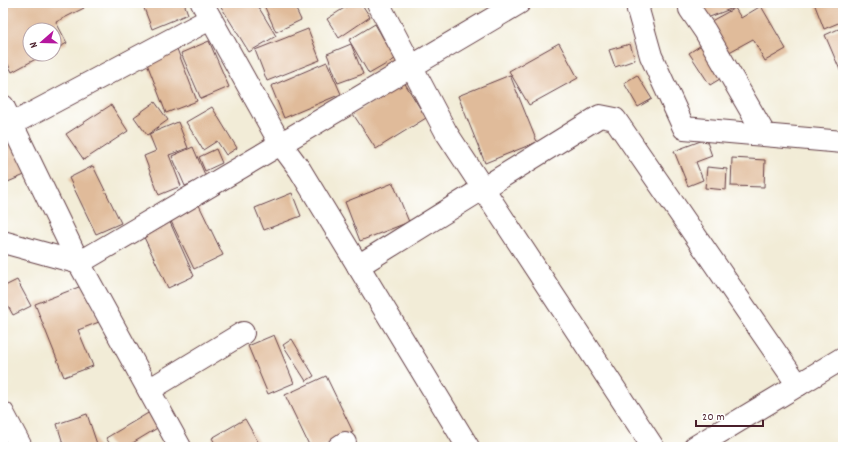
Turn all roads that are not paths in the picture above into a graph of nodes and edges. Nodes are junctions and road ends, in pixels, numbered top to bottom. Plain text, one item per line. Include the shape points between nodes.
1 (378, 3) edge
2 (519, 3) edge
3 (640, 3) edge
4 (690, 9) dead end
5 (206, 11) edge
6 (410, 66) junction
7 (8, 115) edge
8 (765, 135) junction
9 (843, 142) edge
10 (280, 143) junction
11 (483, 188) junction
12 (3, 242) edge
13 (79, 263) junction
14 (358, 266) junction
15 (243, 333) dead end
16 (843, 358) edge
17 (798, 385) junction
18 (149, 390) junction
19 (3, 413) edge
20 (21, 447) edge
21 (180, 447) edge
22 (468, 447) edge
23 (652, 447) edge
24 (696, 447) edge

1 - 6 street
2 - 6 street
3 - 8 street via 638,10 651,56 684,128
4 - 8 street
5 - 7 street
5 - 10 street
6 - 10 street
6 - 11 street via 446,132
7 - 13 street
8 - 9 street
10 - 13 street
10 - 14 street via 300,170
11 - 14 street
11 - 17 street via 600,116 615,119
11 - 23 street
12 - 13 street
13 - 18 street
14 - 22 street
15 - 18 street
16 - 17 street
17 - 24 street
18 - 21 street
19 - 20 street

